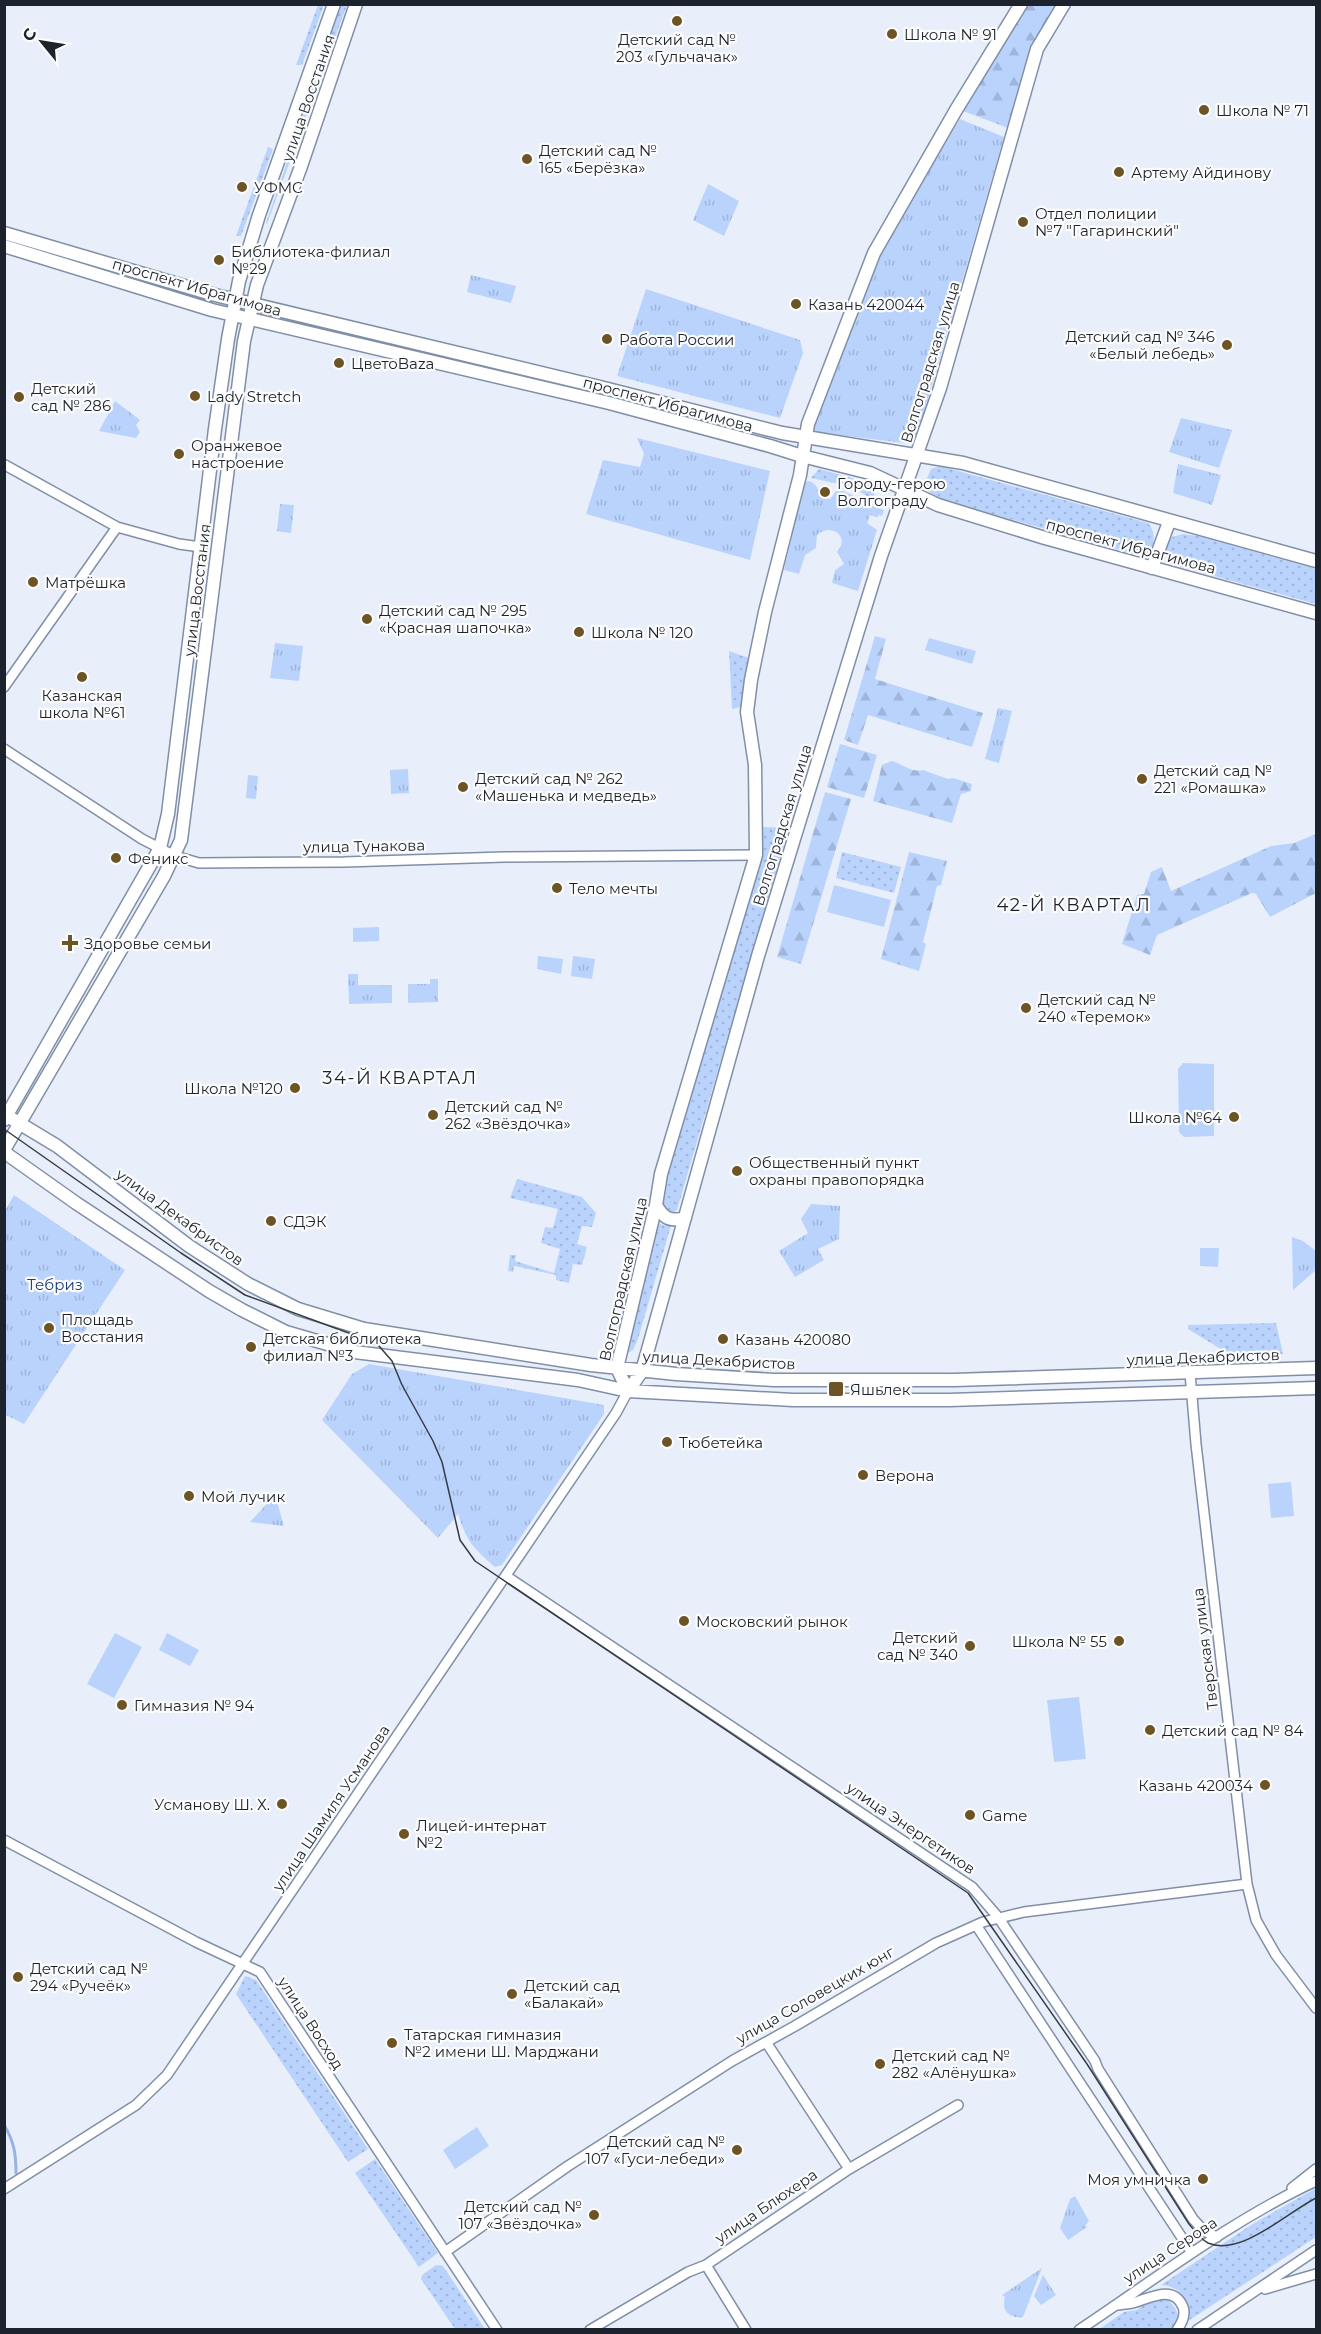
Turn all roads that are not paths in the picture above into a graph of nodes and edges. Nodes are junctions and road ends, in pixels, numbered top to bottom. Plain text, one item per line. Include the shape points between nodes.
1 (334, 4) edge
2 (356, 4) edge
3 (1021, 4) edge
4 (1064, 4) edge
5 (259, 215) junction
6 (281, 220) junction
7 (4, 232) edge
8 (4, 246) edge
9 (236, 300) junction
10 (253, 303) junction
11 (233, 315) junction
12 (249, 318) junction
13 (806, 436) junction
14 (802, 456) junction
15 (917, 456) junction
16 (5, 465) edge
17 (905, 489) junction
18 (1169, 522) junction
19 (117, 527) junction
20 (201, 547) junction
21 (1317, 561) edge
22 (1152, 568) junction
23 (1317, 613) edge
24 (4, 687) edge
25 (4, 749) edge
26 (159, 848) junction
27 (756, 855) junction
28 (176, 856) junction
29 (5, 1116) edge
30 (20, 1123) junction
31 (4, 1151) edge
32 (656, 1204) junction
33 (685, 1218) junction
34 (617, 1368) junction
35 (1317, 1368) edge
36 (642, 1371) junction
37 (1190, 1373) junction
38 (1317, 1388) edge
39 (628, 1391) junction
40 (1192, 1392) junction
41 (506, 1576) junction
42 (4, 1840) edge
43 (1247, 1884) junction
44 (999, 1917) junction
45 (976, 1925) junction
46 (243, 1964) junction
47 (1317, 2008) edge
48 (766, 2042) junction
49 (957, 2105) dead end
50 (849, 2169) junction
51 (1317, 2169) edge
52 (1317, 2181) edge
53 (4, 2189) edge
54 (1279, 2198) junction
55 (1217, 2237) junction
56 (1317, 2250) edge
57 (445, 2252) junction
58 (1192, 2253) junction
59 (706, 2265) junction
60 (1317, 2274) edge
61 (1254, 2293) junction
62 (1113, 2306) junction
63 (497, 2330) edge
64 (590, 2330) edge
65 (746, 2330) edge
66 (1079, 2330) edge
67 (1177, 2330) edge
68 (1197, 2330) edge

1 - 5 main road, улица Восстания
2 - 6 main road, улица Восстания
3 - 13 main road, Волгоградская улица via 874,253
4 - 15 main road, Волгоградская улица via 1037,49
5 - 6 main road via 268,228 278,226
5 - 9 main road, улица Восстания
6 - 10 main road, улица Восстания
7 - 9 main road, проспект Ибрагимова
8 - 11 main road, проспект Ибрагимова
9 - 10 main road, проспект Ибрагимова
9 - 11 main road, улица Восстания
10 - 12 main road, улица Восстания
10 - 13 main road, проспект Ибрагимова
11 - 12 main road, проспект Ибрагимова
11 - 20 main road, улица Восстания
12 - 14 main road, проспект Ибрагимова via 609,403
12 - 28 main road, улица Восстания
13 - 14 main road, Волгоградская улица
13 - 15 main road, проспект Ибрагимова
14 - 17 main road, проспект Ибрагимова via 870,473
14 - 27 main road, Волгоградская улица via 765,612 747,712 754,765
15 - 17 main road, Волгоградская улица
15 - 18 main road, проспект Ибрагимова via 963,464
16 - 19 street
17 - 22 main road, проспект Ибрагимова via 949,508 1074,548
17 - 33 main road, Волгоградская улица via 871,586 758,956
18 - 21 main road, проспект Ибрагимова
18 - 22 main road
19 - 20 street
19 - 24 street
20 - 26 main road, улица Восстания via 168,814
22 - 23 main road, проспект Ибрагимова
25 - 26 street, улица Тунакова
26 - 28 street, улица Тунакова
26 - 29 main road, улица Восстания
27 - 28 street, улица Тунакова via 206,863
27 - 32 main road, Волгоградская улица via 664,1163
28 - 30 main road, улица Восстания
29 - 30 main road, улица Декабристов
30 - 31 main road, улица Восстания
30 - 34 main road, улица Декабристов via 92,1171 189,1246 284,1303 364,1329
31 - 39 main road via 209,1291 286,1332 355,1352 578,1380
32 - 33 main road via 661,1215 676,1220
32 - 34 main road, Волгоградская улица
33 - 36 main road, Волгоградская улица
34 - 36 main road, улица Декабристов
34 - 39 main road, Волгоградская улица
35 - 37 main road, улица Декабристов
36 - 37 main road, улица Декабристов via 774,1380 954,1380
36 - 39 main road, Волгоградская улица
37 - 40 street, Тверская улица
38 - 40 main road
39 - 40 main road via 793,1400 950,1400
39 - 41 street, улица Шамиля Усманова
40 - 43 street, Тверская улица
41 - 44 street, улица Энергетиков via 972,1887
41 - 46 street, улица Шамиля Усманова
42 - 46 street, улица Восход
43 - 44 street, улица Соловецких юнг
43 - 47 street, Тверская улица via 1256,1920 1276,1955
44 - 45 street, улица Соловецких юнг
44 - 55 street, улица Энергетиков via 1095,2061 1192,2219
45 - 48 street, улица Соловецких юнг via 914,1954
45 - 58 street
46 - 53 street, улица Шамиля Усманова via 167,2075 136,2105
46 - 57 street, улица Восход via 260,1972
48 - 50 street
48 - 57 street, улица Соловецких юнг via 568,2166
49 - 50 street, улица Блюхера
50 - 59 street, улица Блюхера
51 - 54 street, улица Серова
52 - 54 street, улица Серова
54 - 55 street, улица Серова
55 - 58 street, улица Серова
56 - 61 street
57 - 63 street, улица Восход
58 - 62 street, улица Серова
59 - 64 street, улица Блюхера
59 - 65 street
60 - 61 street
61 - 68 street
62 - 66 street, улица Серова
62 - 67 street via 1166,2294 1184,2309

